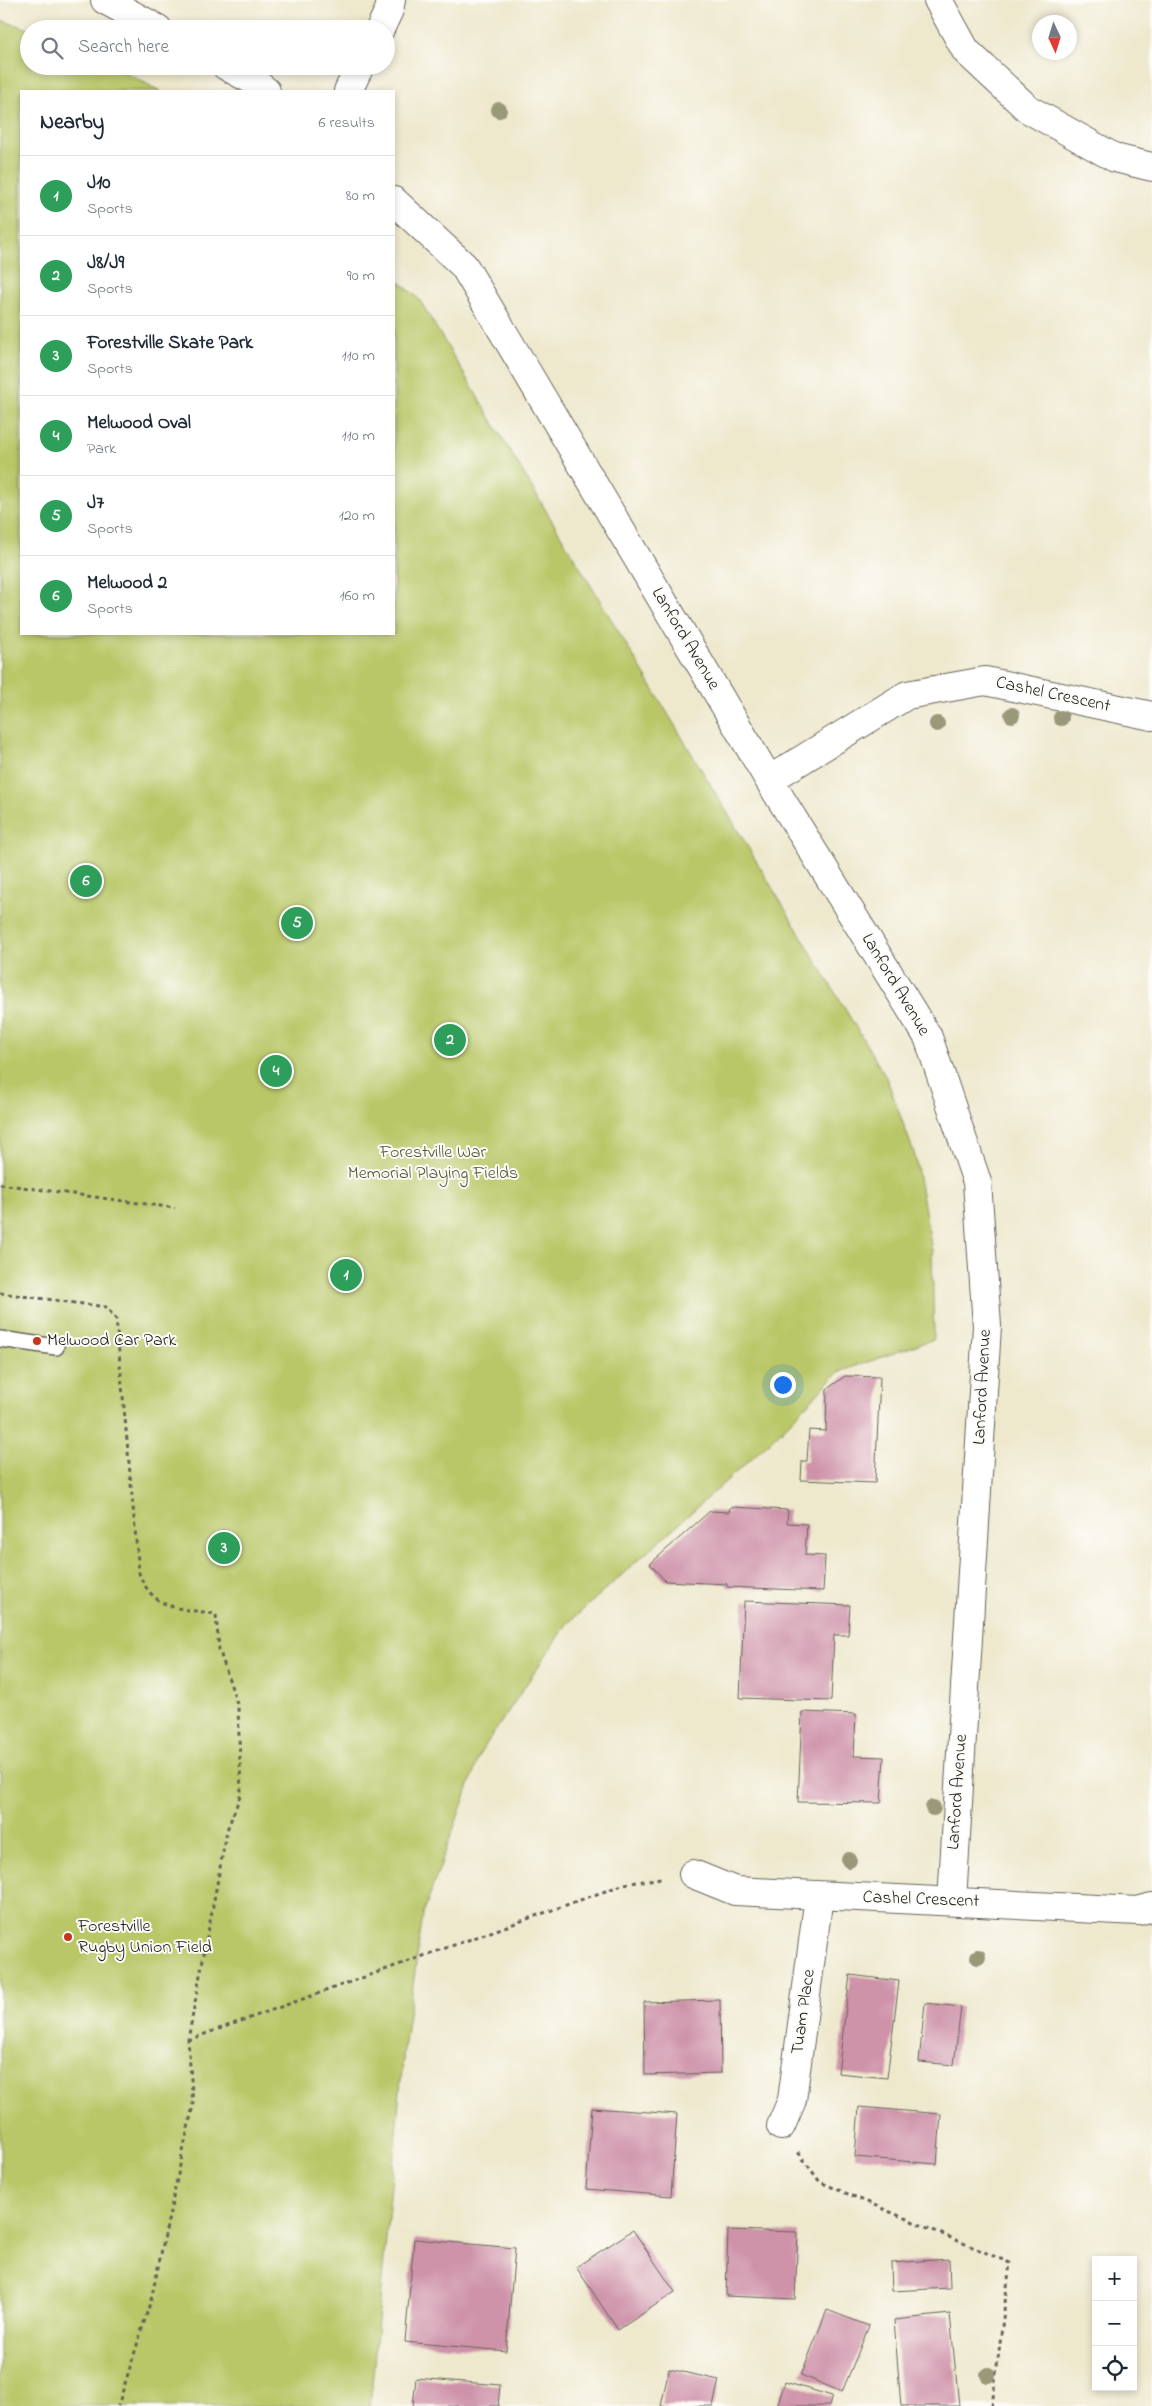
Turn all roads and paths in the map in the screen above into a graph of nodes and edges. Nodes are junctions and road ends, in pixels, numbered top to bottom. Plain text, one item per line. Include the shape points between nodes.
1 (105, 0) edge
2 (391, 0) edge
3 (938, 0) edge
4 (142, 20) edge
5 (384, 20) edge
6 (243, 75) edge
7 (356, 75) edge
8 (265, 90) edge
9 (348, 90) edge
10 (1152, 167) edge
11 (395, 202) edge
12 (1152, 716) edge
13 (769, 780) junction
14 (0, 1184) edge
15 (175, 1208) dead end
16 (0, 1293) edge
17 (0, 1339) edge
18 (56, 1347) dead end
19 (694, 1874) joint
20 (819, 1896) junction
21 (952, 1901) junction
22 (1152, 1907) edge
23 (188, 2040) junction
24 (781, 2126) joint
25 (118, 2406) edge
26 (992, 2406) edge

1 - 4 street
2 - 5 street
3 - 10 street via 966,51 1028,109 1116,158
6 - 8 street
7 - 9 street
11 - 13 street, Lanford Avenue via 464,266
12 - 13 street, Cashel Crescent via 985,681 907,695
13 - 21 street, Lanford Avenue via 928,1037 977,1182 987,1326
14 - 15 path
16 - 23 path via 106,1307 116,1319 139,1573 145,1589 166,1606 216,1614 219,1649 238,1707 241,1794 227,1830
17 - 18 lane
19 - 20 street, Cashel Crescent via 735,1891
19 - 23 path via 625,1884
20 - 21 street, Cashel Crescent
20 - 24 street, Tuam Place via 792,2100
21 - 22 street, Cashel Crescent via 1138,1911
23 - 25 path via 192,2105 151,2300
24 - 26 path via 820,2182 1010,2263

